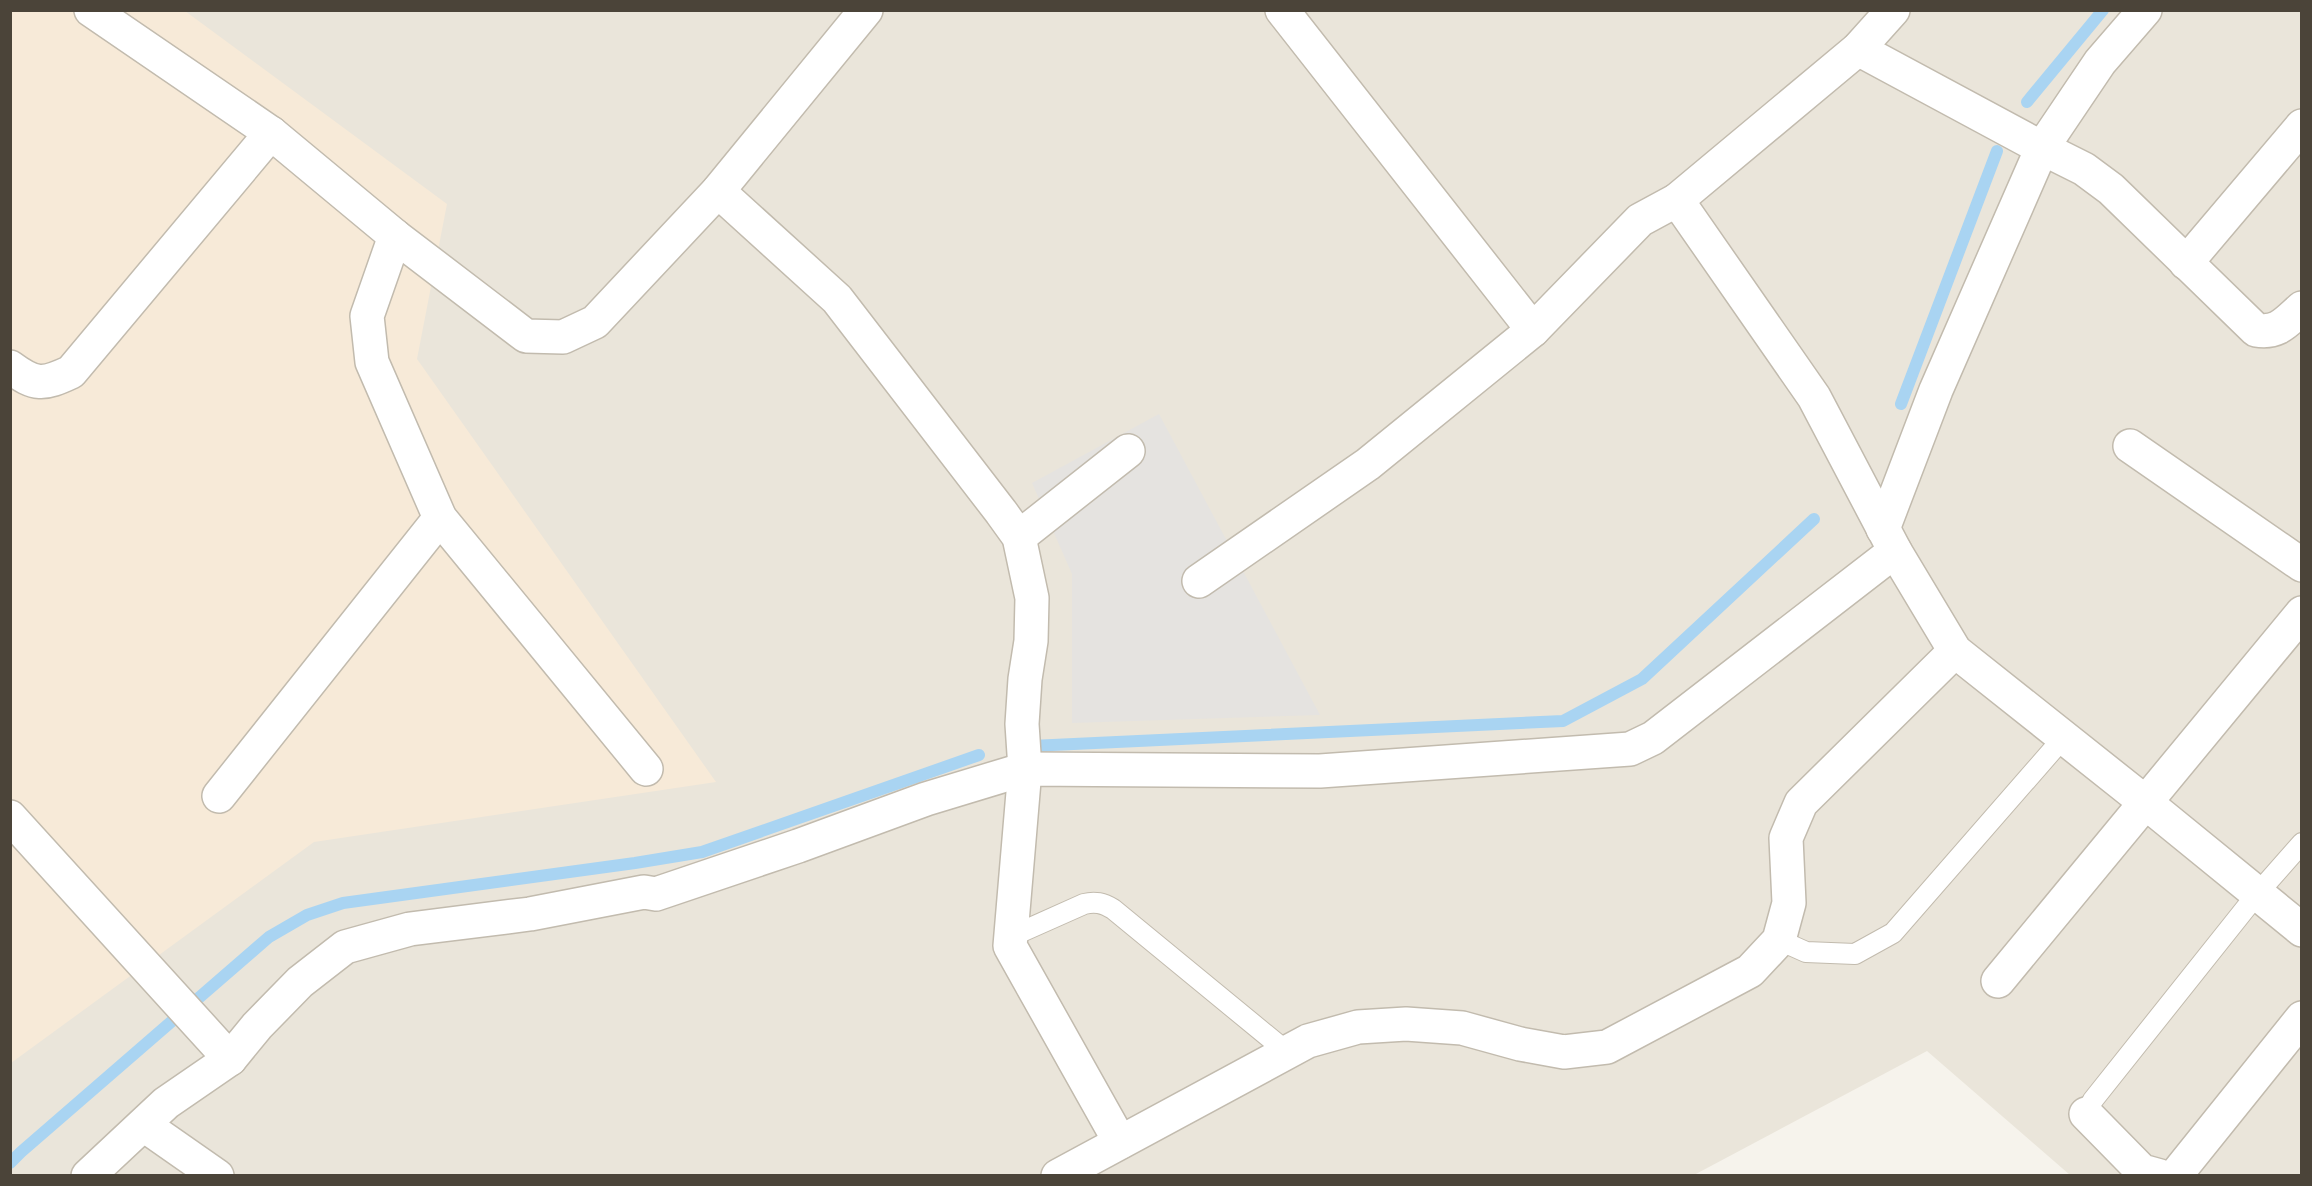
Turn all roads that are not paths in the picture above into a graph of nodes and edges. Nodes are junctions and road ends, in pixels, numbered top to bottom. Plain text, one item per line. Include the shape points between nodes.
1 (92, 10) edge
2 (866, 10) edge
3 (1282, 10) edge
4 (1893, 10) edge
5 (2145, 10) edge
6 (1858, 49) junction
7 (2301, 126) edge
8 (271, 133) junction
9 (2042, 148) junction
10 (718, 191) junction
11 (1677, 200) junction
12 (395, 236) junction
13 (2186, 262) junction
14 (2301, 308) edge
15 (1533, 330) junction
16 (10, 366) edge
17 (2130, 446) dead end
18 (1128, 451) dead end
19 (440, 518) junction
20 (1018, 537) junction
21 (1889, 540) junction
22 (2301, 565) edge
23 (1199, 581) dead end
24 (2301, 613) edge
25 (1954, 651) junction
26 (2064, 738) junction
27 (646, 769) dead end
28 (1025, 770) junction
29 (219, 796) dead end
30 (2145, 802) junction
31 (10, 816) edge
32 (2301, 843) edge
33 (2258, 894) junction
34 (2301, 930) edge
35 (1010, 937) junction
36 (1779, 940) junction
37 (1998, 981) dead end
38 (2301, 1018) edge
39 (219, 1049) junction
40 (1287, 1052) junction
41 (2086, 1114) joint
42 (144, 1125) junction
43 (1120, 1142) junction
44 (88, 1176) edge
45 (217, 1176) edge
46 (1058, 1176) edge
47 (2160, 1176) edge
48 (2175, 1176) edge

1 - 8 street
2 - 10 street
3 - 15 street
4 - 6 street
5 - 9 street via 2100,62
6 - 9 street
6 - 11 street
7 - 13 street
8 - 12 street
8 - 16 street via 71,372 50,382 28,381
9 - 13 street via 2084,169 2111,189
9 - 21 street via 1936,390
10 - 12 street via 595,322 563,337 526,336
10 - 20 street via 837,299
11 - 15 street via 1640,220
11 - 21 street via 1814,398
12 - 19 street via 366,316 372,362
13 - 14 street via 2256,330 2269,332 2279,328
15 - 23 street via 1368,464
17 - 22 street
18 - 20 street
19 - 27 street
19 - 29 street
20 - 28 street via 1032,598 1022,724
21 - 25 street
21 - 28 street via 1653,738 1630,749 1320,771
24 - 30 street
25 - 26 street
25 - 36 street via 1801,803 1786,838 1788,903
26 - 30 street
26 - 36 lane via 1893,933 1855,954 1806,952
28 - 35 street
28 - 39 street via 926,799 656,894 644,892 530,914 410,929 345,947 300,982 257,1026
30 - 33 street
30 - 37 street
31 - 39 street
32 - 33 lane
33 - 34 street
33 - 41 lane via 2093,1100
35 - 40 lane via 1083,904 1104,904
35 - 43 street via 1013,954
36 - 40 street via 1750,971 1607,1047 1564,1052 1462,1028 1406,1024 1358,1027 1308,1041
38 - 48 street
39 - 42 street
40 - 43 street
41 - 47 street via 2142,1171
42 - 44 street
42 - 45 street
43 - 46 street

